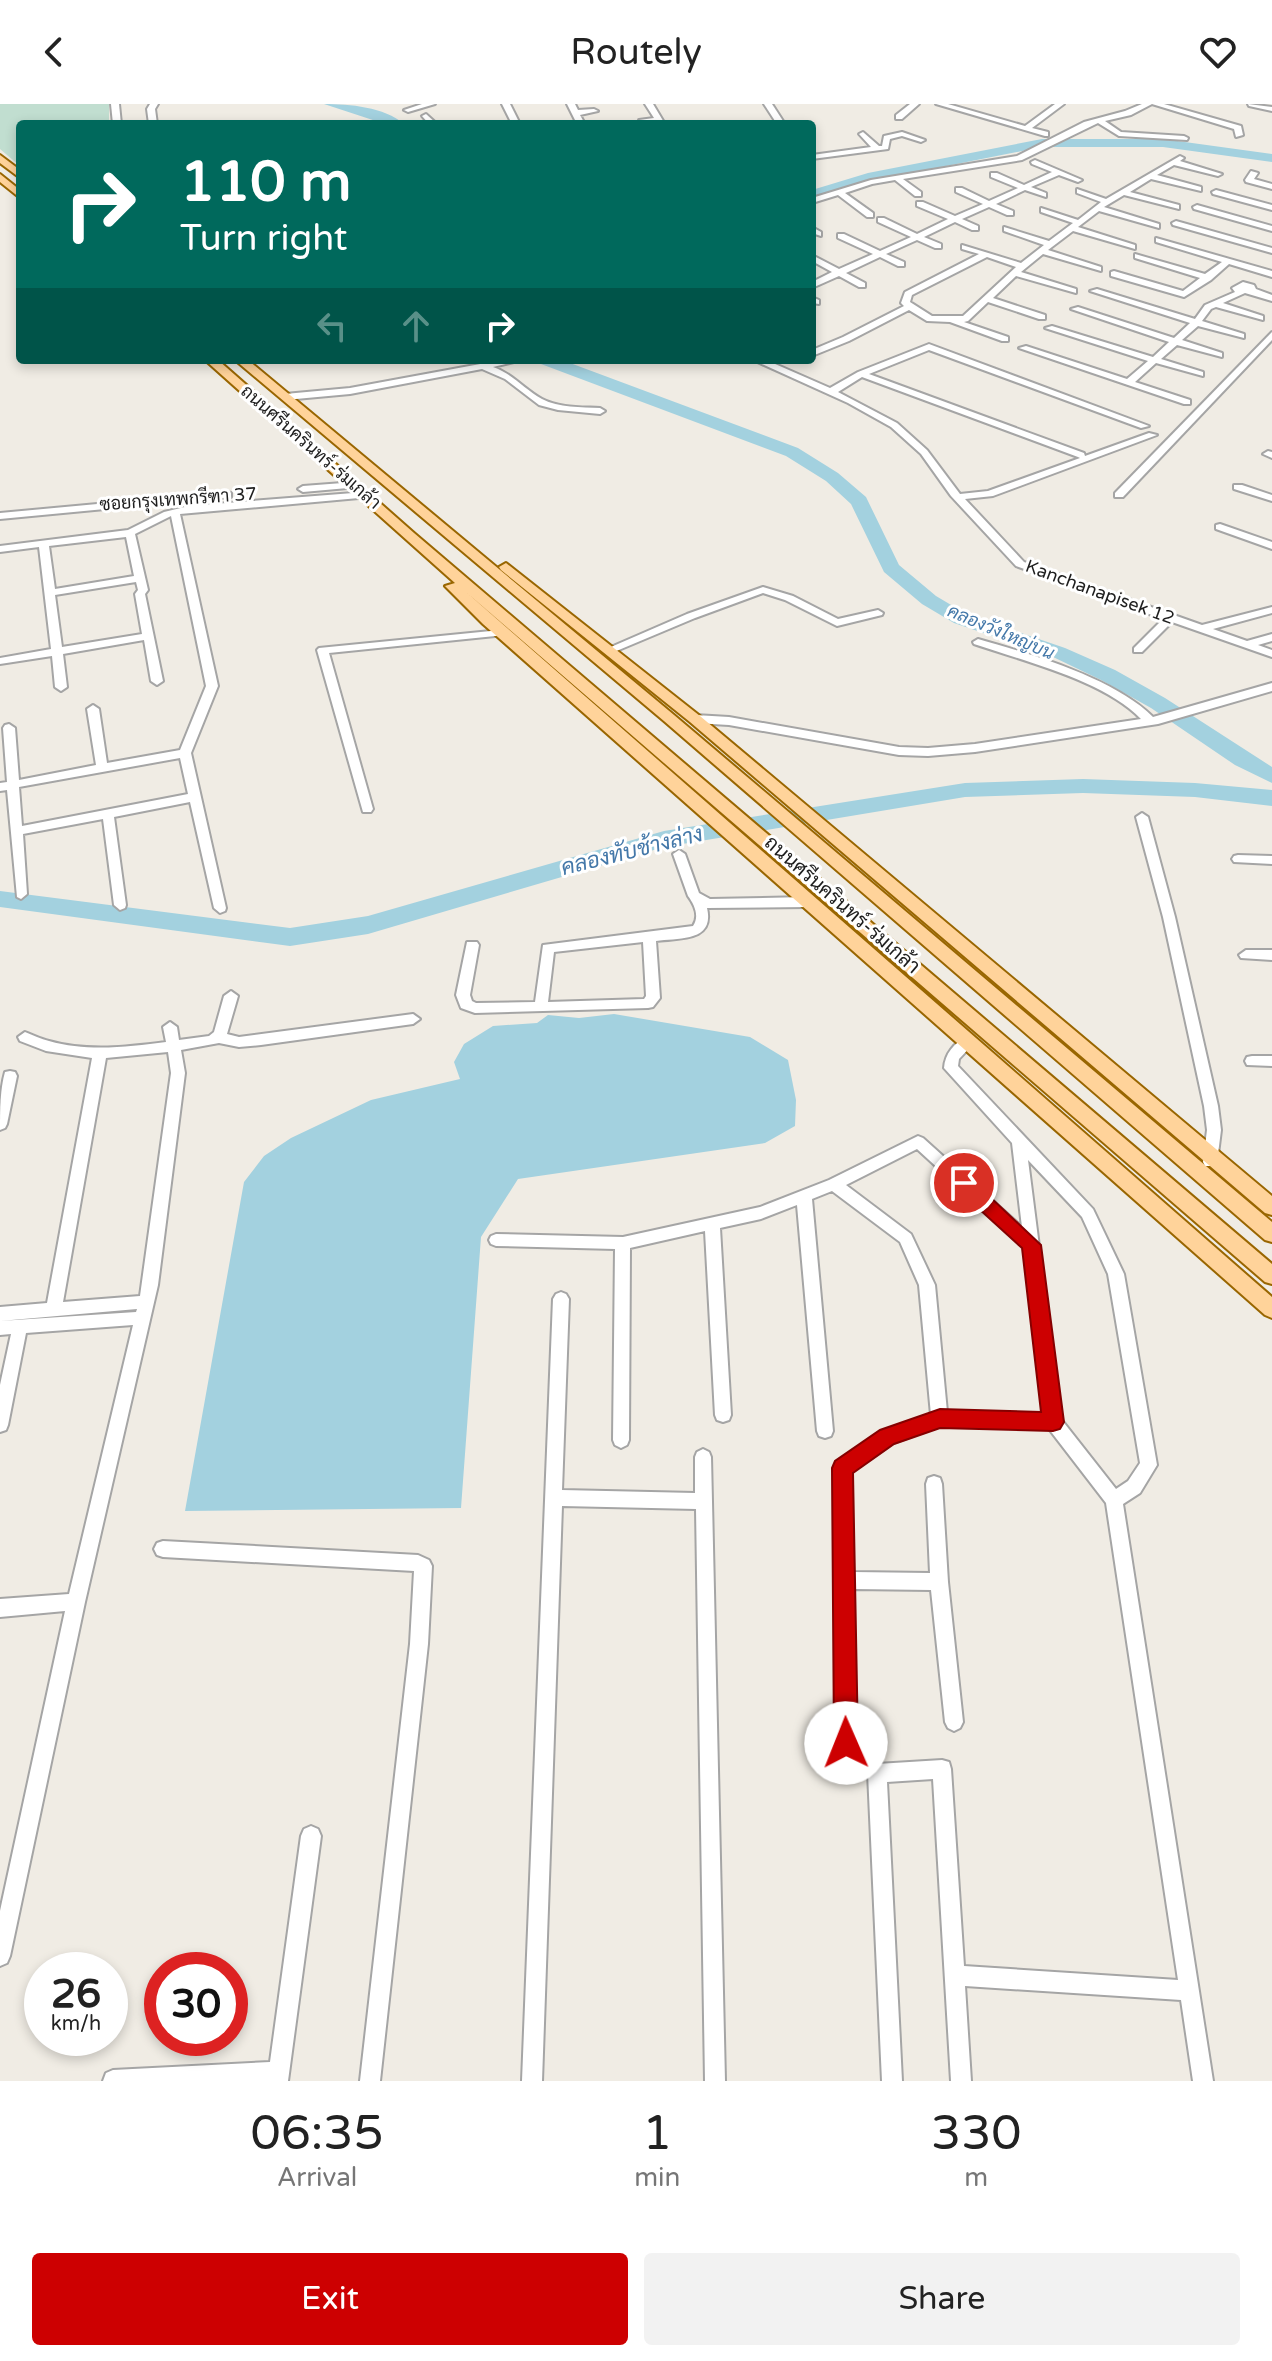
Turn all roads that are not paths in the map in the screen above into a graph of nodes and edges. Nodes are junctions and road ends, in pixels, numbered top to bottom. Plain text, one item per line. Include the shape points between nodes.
1 (431, 104) edge
2 (571, 104) edge
3 (915, 104) edge
4 (940, 104) edge
5 (1047, 104) edge
6 (1148, 104) edge
7 (1156, 104) edge
8 (1252, 104) edge
9 (1058, 105) edge
10 (1270, 109) dead end
11 (408, 110) dead end
12 (594, 113) dead end
13 (426, 116) dead end
14 (899, 117) dead end
15 (578, 118) edge
16 (430, 120) edge
17 (1098, 120) junction
18 (1013, 125) junction
19 (1026, 129) junction
20 (999, 133) dead end
21 (863, 134) dead end
22 (1045, 134) dead end
23 (1239, 135) dead end
24 (1184, 138) dead end
25 (921, 140) dead end
26 (877, 149) junction
27 (816, 157) edge
28 (0, 158) edge
29 (1035, 162) dead end
30 (16, 172) edge
31 (1058, 172) junction
32 (1254, 173) dead end
33 (1218, 174) dead end
34 (994, 175) dead end
35 (1150, 176) junction
36 (0, 178) edge
37 (897, 178) junction
38 (1078, 180) dead end
39 (1272, 187) edge
40 (1025, 188) junction
41 (1198, 189) dead end
42 (959, 190) dead end
43 (1080, 191) dead end
44 (16, 192) edge
45 (838, 192) junction
46 (1123, 192) junction
47 (1216, 192) dead end
48 (1043, 195) dead end
49 (816, 200) edge
50 (1107, 202) junction
51 (991, 204) junction
52 (1176, 207) dead end
53 (1197, 207) dead end
54 (1097, 208) junction
55 (1272, 208) edge
56 (1044, 210) dead end
57 (1010, 213) dead end
58 (870, 215) dead end
59 (881, 220) dead end
60 (956, 220) junction
61 (1176, 223) dead end
62 (1076, 225) junction
63 (1156, 226) dead end
64 (975, 228) dead end
65 (1007, 229) dead end
66 (1272, 229) edge
67 (841, 236) dead end
68 (919, 237) junction
69 (1159, 240) dead end
70 (1051, 245) junction
71 (938, 246) dead end
72 (965, 247) dead end
73 (1132, 247) dead end
74 (1042, 251) junction
75 (1272, 251) edge
76 (986, 254) junction
77 (881, 255) junction
78 (1138, 256) dead end
79 (816, 260) edge
80 (1229, 260) junction
81 (901, 264) dead end
82 (1019, 269) junction
83 (1098, 269) dead end
84 (1270, 270) edge
85 (840, 273) junction
86 (1114, 274) dead end
87 (1208, 278) junction
88 (816, 283) edge
89 (862, 285) dead end
90 (1247, 290) junction
91 (1073, 291) dead end
92 (1094, 291) dead end
93 (1272, 298) edge
94 (988, 299) junction
95 (1216, 304) junction
96 (908, 307) junction
97 (1075, 309) dead end
98 (1042, 317) dead end
99 (1260, 318) dead end
100 (954, 321) junction
101 (1197, 322) junction
102 (1049, 328) dead end
103 (1272, 335) edge
104 (1241, 336) dead end
105 (1005, 339) dead end
106 (1176, 341) junction
107 (1023, 348) dead end
108 (816, 351) edge
109 (1219, 355) dead end
110 (1155, 360) junction
111 (216, 364) edge
112 (246, 364) edge
113 (497, 364) edge
114 (766, 364) edge
115 (482, 367) junction
116 (861, 374) junction
117 (1200, 374) dead end
118 (1130, 382) junction
119 (831, 392) junction
120 (285, 397) junction
121 (1187, 402) dead end
122 (600, 411) dead end
123 (1081, 455) dead end
124 (1238, 487) dead end
125 (361, 490) junction
126 (1119, 495) dead end
127 (958, 497) junction
128 (1272, 498) edge
129 (175, 512) junction
130 (0, 516) edge
131 (433, 520) junction
132 (1220, 527) dead end
133 (130, 533) junction
134 (409, 536) junction
135 (44, 545) junction
136 (1272, 546) edge
137 (0, 549) edge
138 (139, 578) junction
139 (49, 593) junction
140 (1272, 610) edge
141 (878, 613) dead end
142 (1170, 618) junction
143 (1201, 629) junction
144 (501, 633) junction
145 (148, 636) junction
146 (1272, 637) edge
147 (978, 642) dead end
148 (1247, 645) junction
149 (610, 650) junction
150 (1138, 650) dead end
151 (57, 652) junction
152 (1272, 654) edge
153 (0, 661) edge
154 (157, 681) dead end
155 (61, 687) dead end
156 (1272, 687) edge
157 (93, 709) dead end
158 (695, 719) junction
159 (1154, 720) junction
160 (9, 728) dead end
161 (185, 753) junction
162 (102, 768) junction
163 (7, 786) edge
164 (195, 797) junction
165 (367, 809) dead end
166 (108, 814) junction
167 (1142, 817) dead end
168 (17, 831) junction
169 (679, 854) dead end
170 (1238, 859) dead end
171 (1272, 860) edge
172 (21, 894) dead end
173 (699, 901) junction
174 (807, 902) junction
175 (120, 905) dead end
176 (220, 908) dead end
177 (649, 936) junction
178 (472, 945) dead end
179 (1246, 955) dead end
180 (1272, 955) edge
181 (231, 996) dead end
182 (541, 1007) junction
183 (413, 1019) dead end
184 (170, 1027) dead end
185 (25, 1037) dead end
186 (218, 1038) junction
187 (968, 1042) junction
188 (175, 1045) junction
189 (100, 1052) junction
190 (1252, 1061) dead end
191 (1272, 1061) edge
192 (10, 1076) dead end
193 (0, 1124) edge
194 (1073, 1134) junction
195 (1019, 1141) junction
196 (1211, 1159) junction
197 (834, 1184) junction
198 (804, 1196) junction
199 (1272, 1207) edge
200 (712, 1223) junction
201 (1272, 1226) edge
202 (1272, 1234) edge
203 (496, 1240) dead end
204 (623, 1243) junction
205 (1032, 1245) junction
206 (1272, 1276) edge
207 (561, 1299) dead end
208 (54, 1309) junction
209 (1272, 1309) edge
210 (144, 1310) junction
211 (0, 1314) edge
212 (20, 1326) junction
213 (0, 1328) edge
214 (723, 1415) dead end
215 (940, 1419) junction
216 (1053, 1422) junction
217 (0, 1425) edge
218 (825, 1431) dead end
219 (621, 1440) dead end
220 (703, 1457) dead end
221 (934, 1484) dead end
222 (553, 1498) junction
223 (1114, 1500) junction
224 (703, 1501) junction
225 (163, 1549) dead end
226 (844, 1580) junction
227 (939, 1582) junction
228 (76, 1602) junction
229 (0, 1608) edge
230 (954, 1722) dead end
231 (846, 1743) dead end
232 (311, 1836) dead end
233 (0, 1956) edge
234 (955, 1975) junction
235 (1189, 1991) junction
236 (278, 2076) edge
237 (113, 2080) edge
238 (370, 2081) edge
239 (532, 2081) edge
240 (715, 2081) edge
241 (892, 2081) edge
242 (961, 2081) edge
243 (1203, 2081) edge

1 - 11 street
2 - 15 street
3 - 14 street
4 - 18 street
5 - 9 street
6 - 17 street
7 - 23 street via 1238,128
8 - 10 street
9 - 19 street
12 - 15 street
13 - 16 street
17 - 24 street via 1119,134
17 - 37 street via 1026,156
18 - 19 street
18 - 20 street
19 - 22 street
21 - 26 street
25 - 26 street via 898,134
26 - 27 street
28 - 30 main road
29 - 31 street
31 - 38 street
31 - 40 street
32 - 39 street via 1249,180
33 - 35 street via 1177,160
34 - 40 street
35 - 41 street
35 - 46 street
36 - 44 main road
37 - 45 street
37 - 60 street via 919,199
40 - 48 street
40 - 51 street
42 - 51 street
43 - 50 street
45 - 49 street
45 - 58 street
46 - 50 street
46 - 52 street
47 - 55 street
50 - 54 street
51 - 57 street
51 - 60 street
53 - 66 street
54 - 62 street
54 - 63 street
56 - 62 street
59 - 68 street
60 - 64 street
60 - 68 street
61 - 75 street
62 - 70 street
62 - 73 street
65 - 70 street
67 - 77 street
68 - 71 street
68 - 77 street
69 - 80 street
70 - 74 street
72 - 76 street
74 - 82 street
74 - 83 street
76 - 82 street
76 - 96 street via 908,294
77 - 81 street
77 - 85 street
78 - 87 street
79 - 85 street
80 - 84 street
80 - 87 street
82 - 91 street
82 - 94 street
84 - 90 street
85 - 88 street
85 - 89 street
86 - 87 street via 1178,294
90 - 93 street
90 - 95 street
92 - 101 street
94 - 98 street
94 - 100 street via 971,316
95 - 99 street
95 - 101 street
96 - 100 street via 930,319
96 - 108 street
97 - 106 street
100 - 105 street
101 - 104 street
101 - 106 street
102 - 110 street
103 - 126 street
106 - 109 street
106 - 110 street
107 - 118 street
110 - 117 street
110 - 118 street
111 - 125 main road, ถนนศรีนครินทร์-ร่มเกล้า
112 - 120 main road, ถนนศรีนครินทร์-ร่มเกล้า
113 - 115 street
114 - 119 street, Kanchanapisek 12
115 - 120 street
115 - 122 street via 511,377 545,403
116 - 119 street
116 - 123 street
116 - 127 street via 929,347 1148,431 989,494
118 - 121 street
119 - 127 street, Kanchanapisek 12 via 894,425 924,452
120 - 131 main road, ถนนศรีนครินทร์-ร่มเกล้า
124 - 128 street
125 - 129 street
125 - 130 street, ซอยกรุงเทพกรีฑา 37
125 - 134 main road, ถนนศรีนครินทร์-ร่มเกล้า
127 - 142 street, Kanchanapisek 12 via 1020,564
129 - 133 street
129 - 161 street via 212,686
131 - 149 main road, ถนนศรีนครินทร์-ร่มเกล้า via 525,581
131 - 202 main road, ถนนศรีนครินทร์-ร่มเกล้า
132 - 136 street
133 - 135 street
133 - 138 street
134 - 144 main road, ถนนศรีนครินทร์-ร่มเกล้า
134 - 206 main road, ถนนศรีนครินทร์-ร่มเกล้า
135 - 137 street
135 - 139 street
138 - 139 street
138 - 145 street
139 - 151 street
140 - 143 street
141 - 149 street via 837,623 763,590
142 - 143 street, Kanchanapisek 12
142 - 150 street
143 - 148 street, Kanchanapisek 12
144 - 165 street via 323,650
144 - 174 main road, ถนนศรีนครินทร์-ร่มเกล้า
145 - 151 street
145 - 154 street
146 - 148 street
147 - 159 street via 1053,666
148 - 152 street, Kanchanapisek 12
149 - 158 main road, ถนนศรีนครินทร์-ร่มเกล้า
151 - 153 street
151 - 155 street
156 - 159 street
157 - 162 street
158 - 159 street via 916,752
158 - 196 main road, ถนนศรีนครินทร์-ร่มเกล้า
160 - 163 street
161 - 162 street
161 - 164 street
162 - 163 street
163 - 168 street
164 - 166 street
164 - 176 street
166 - 168 street
166 - 175 street
167 - 196 street via 1211,1106
168 - 172 street
169 - 173 street
170 - 171 street
173 - 174 street
173 - 177 street via 701,928
174 - 187 main road, ถนนศรีนครินทร์-ร่มเกล้า
177 - 182 street via 548,948
177 - 182 street via 653,998 648,1003
178 - 182 street via 466,1004
179 - 180 street
181 - 186 street
183 - 186 street via 261,1040
184 - 188 street
185 - 189 street via 57,1050
186 - 188 street
187 - 194 main road, ถนนศรีนครินทร์-ร่มเกล้า
187 - 195 street via 952,1057 951,1068
188 - 189 street
188 - 210 street via 178,1073
189 - 208 street
190 - 191 street
192 - 193 street
194 - 206 main road
194 - 209 main road
195 - 205 street
195 - 223 street via 1088,1213 1116,1274 1149,1465 1134,1487
196 - 199 main road
196 - 201 main road
197 - 198 street
197 - 205 street via 918,1142
197 - 215 street via 906,1238 927,1285
198 - 200 street via 761,1213
198 - 218 street
200 - 204 street
200 - 214 street
203 - 204 street
204 - 219 street
205 - 216 street
207 - 222 street
208 - 210 street
208 - 211 street
210 - 212 street
210 - 228 street
212 - 213 street
212 - 217 street
215 - 216 street
215 - 226 street via 888,1437 843,1468
216 - 223 street
220 - 224 street
221 - 227 street
222 - 224 street
222 - 239 street
223 - 235 street
224 - 240 street
225 - 238 street via 423,1566 419,1644
226 - 227 street
226 - 231 street
227 - 230 street
228 - 229 street
228 - 233 street
232 - 236 street
234 - 235 street
234 - 241 street via 942,1769 877,1773
234 - 242 street
235 - 243 street
236 - 237 street

